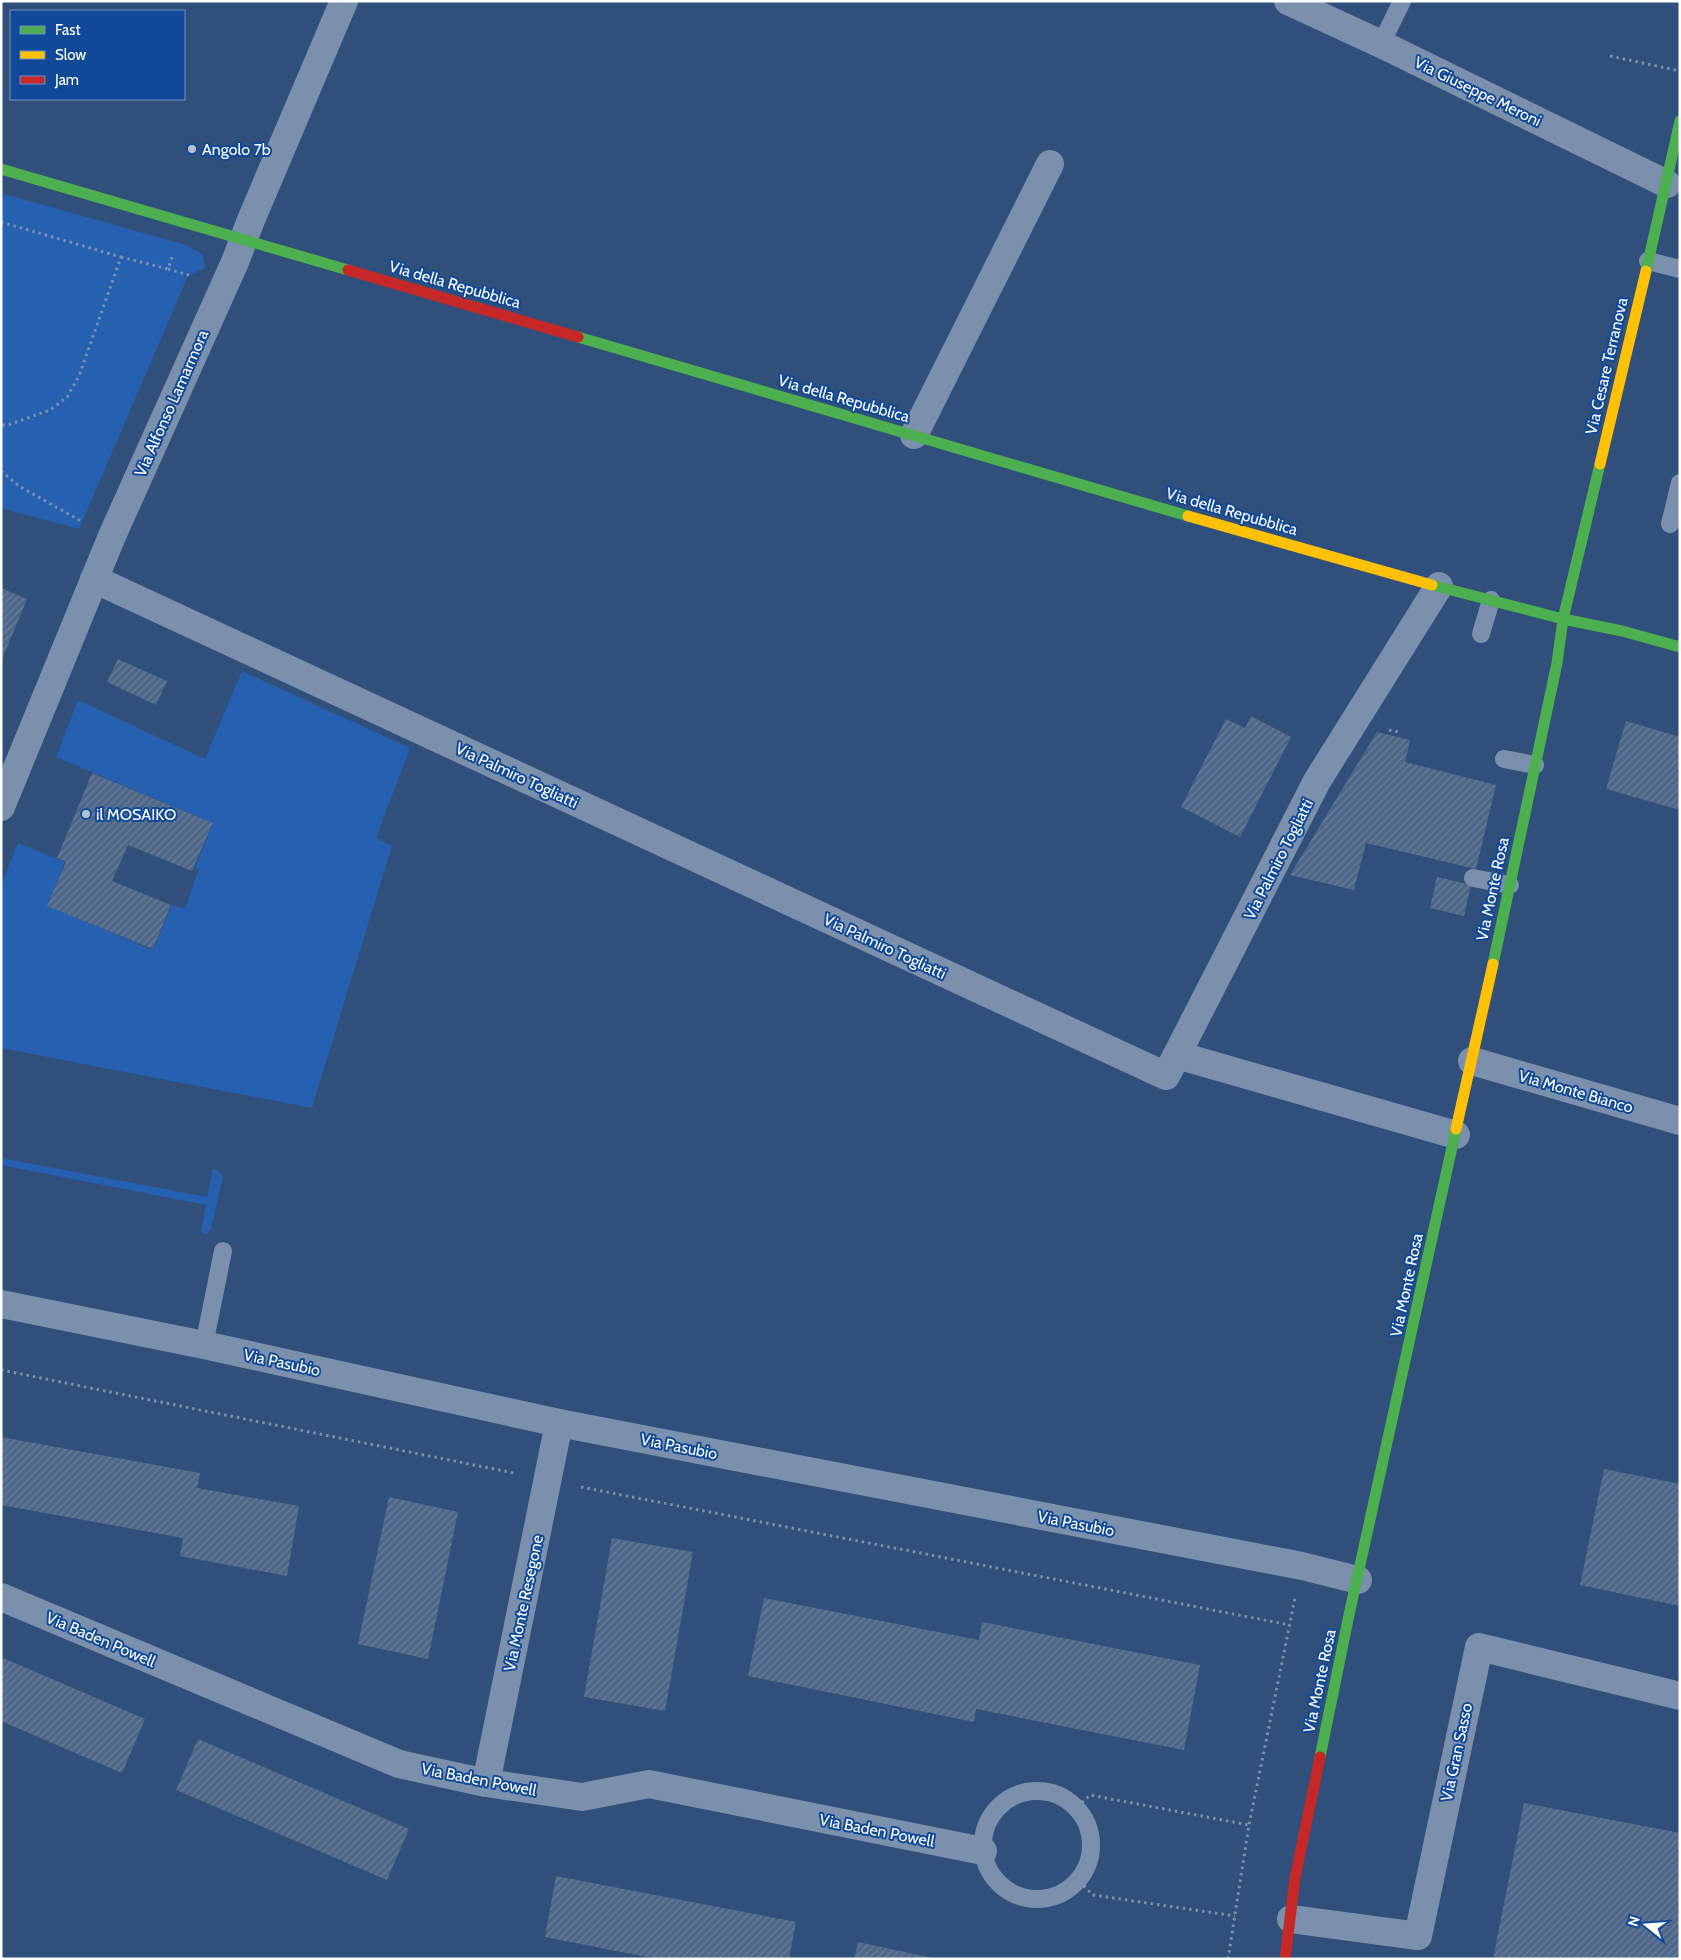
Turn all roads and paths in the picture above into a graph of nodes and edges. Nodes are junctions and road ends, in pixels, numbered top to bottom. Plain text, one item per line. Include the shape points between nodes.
1 (344, 1) edge
2 (1288, 1) edge
3 (1402, 1) edge
4 (1382, 44) junction
5 (1610, 56) dead end
6 (1680, 71) edge
7 (1680, 121) edge
8 (1050, 164) dead end
9 (1, 170) edge
10 (1667, 184) junction
11 (1, 222) edge
12 (184, 222) junction
13 (243, 239) junction
14 (121, 256) junction
15 (1648, 261) junction
16 (1680, 270) edge
17 (1, 425) edge
18 (914, 435) junction
19 (1, 471) edge
20 (1680, 483) edge
21 (1670, 524) dead end
22 (112, 536) junction
23 (94, 579) junction
24 (1438, 586) junction
25 (1491, 600) junction
26 (1563, 619) junction
27 (1481, 634) dead end
28 (1680, 647) edge
29 (1504, 758) dead end
30 (1535, 765) junction
31 (1, 807) edge
32 (1473, 878) dead end
33 (1510, 885) junction
34 (1177, 1056) junction
35 (1472, 1061) junction
36 (1680, 1121) edge
37 (1456, 1134) junction
38 (223, 1251) dead end
39 (1, 1304) edge
40 (204, 1345) junction
41 (1, 1370) edge
42 (559, 1423) junction
43 (548, 1480) junction
44 (1302, 1566) junction
45 (1358, 1580) junction
46 (1, 1597) edge
47 (1290, 1625) junction
48 (1680, 1696) edge
49 (486, 1783) junction
50 (1077, 1807) junction
51 (1249, 1826) junction
52 (982, 1851) junction
53 (1079, 1880) junction
54 (1236, 1916) junction
55 (1291, 1919) junction
56 (1228, 1959) edge
57 (1285, 1959) edge

1 - 13 street, Via Alfonso Lamarmora
2 - 4 street, Via Giuseppe Meroni
3 - 4 lane
4 - 10 street, Via Giuseppe Meroni
5 - 6 path
7 - 10 street, Via Cesare Terranova
8 - 18 street
9 - 12 street, Via della Repubblica
10 - 15 street, Via Cesare Terranova
11 - 14 path
12 - 13 street, Via della Repubblica
12 - 14 path via 168,269
13 - 18 street, Via della Repubblica
13 - 22 street, Via Alfonso Lamarmora
14 - 17 path via 79,376 67,397 50,410
15 - 16 lane
15 - 26 street, Via Cesare Terranova
18 - 24 street, Via della Repubblica
19 - 22 path via 26,490
20 - 21 lane
22 - 23 street, Via Alfonso Lamarmora
23 - 31 street, Via Alfonso Lamarmora
23 - 34 street, Via Palmiro Togliatti via 1166,1076
24 - 25 street, Via della Repubblica
24 - 34 street, Via Palmiro Togliatti via 1317,781
25 - 26 street, Via della Repubblica
25 - 27 lane
26 - 28 street, Via della Repubblica
26 - 30 street, Via Monte Rosa
29 - 30 lane
30 - 33 street, Via Monte Rosa
32 - 33 lane
33 - 35 street, Via Monte Rosa
34 - 37 street
35 - 36 street, Via Monte Bianco
35 - 37 street, Via Monte Rosa
37 - 45 street, Via Monte Rosa
38 - 40 lane
39 - 40 street, Via Pasubio
40 - 42 street, Via Pasubio
41 - 43 path
42 - 43 street, Via Monte Resegone
42 - 44 street, Via Pasubio
43 - 47 path
43 - 49 street, Via Monte Resegone
44 - 45 street, Via Pasubio
44 - 47 path
45 - 55 street, Via Monte Rosa via 1295,1878
46 - 49 street, Via Baden Powell via 399,1764
47 - 51 path
48 - 55 street, Via Gran Sasso via 1479,1647 1418,1936
49 - 52 street, Via Baden Powell via 582,1798 649,1784
50 - 51 path via 1090,1795
50 - 52 lane via 1058,1794 1040,1790 1020,1792 995,1810 986,1826
50 - 53 lane via 1087,1822 1092,1841 1088,1864
51 - 54 path
52 - 53 lane via 988,1869 999,1885 1025,1898 1044,1900 1064,1893
53 - 54 path via 1093,1895
54 - 56 path
55 - 57 street, Via Monte Rosa

